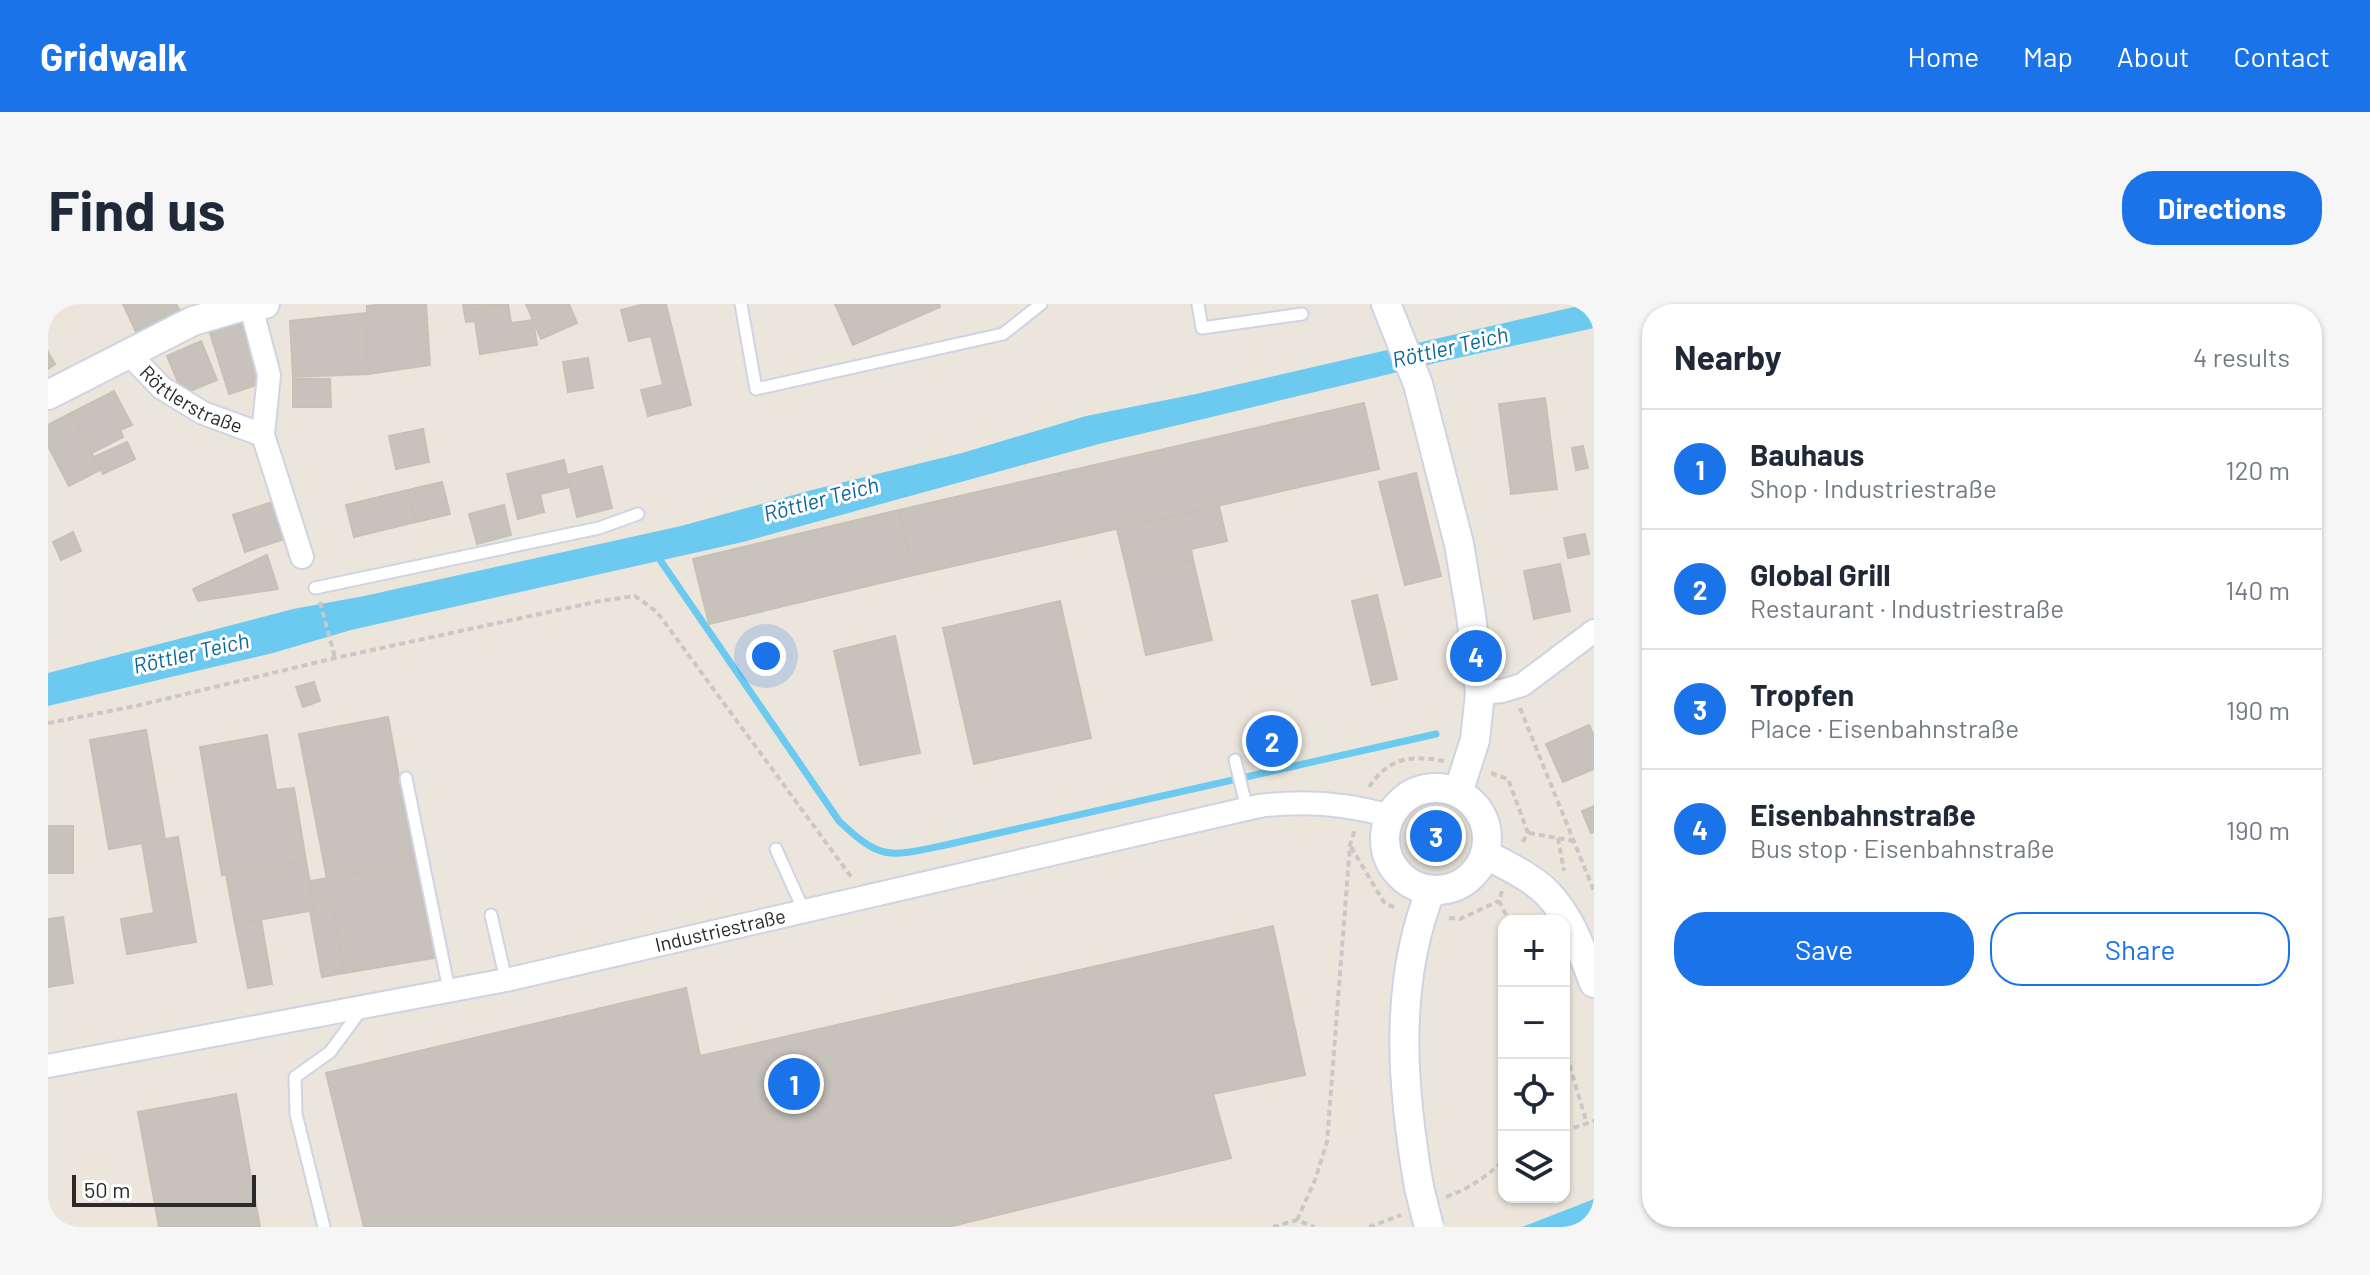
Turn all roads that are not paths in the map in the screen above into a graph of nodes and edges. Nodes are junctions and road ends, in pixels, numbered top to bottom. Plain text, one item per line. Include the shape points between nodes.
1 (741, 304) edge
2 (1041, 304) edge
3 (1198, 304) edge
4 (1386, 304) edge
5 (247, 306) edge
6 (1302, 314) dead end
7 (128, 353) junction
8 (48, 395) edge
9 (263, 435) junction
10 (638, 514) dead end
11 (302, 557) dead end
12 (317, 592) road end
13 (1594, 631) edge
14 (1480, 693) junction
15 (1235, 760) dead end
16 (406, 778) dead end
17 (1458, 793) junction
18 (1244, 799) junction
19 (1390, 816) junction
20 (776, 849) dead end
21 (1497, 860) junction
22 (1431, 890) junction
23 (804, 911) junction
24 (491, 915) dead end
25 (506, 980) junction
26 (1594, 983) edge
27 (449, 990) junction
28 (363, 1006) junction
29 (48, 1066) edge
30 (324, 1227) edge
31 (1429, 1227) edge

1 - 2 lane via 756,389 1003,334
3 - 6 lane via 1202,328
4 - 14 street via 1418,384 1459,544
5 - 7 street via 193,321
5 - 9 street, Röttlerstraße via 269,375
7 - 8 street
7 - 9 street, Röttlerstraße via 162,388 203,413
9 - 11 street, Röttlerstraße
10 - 12 lane via 599,528
13 - 14 street via 1522,685
14 - 17 street via 1475,740
15 - 18 lane
16 - 27 lane
17 - 19 street via 1419,790
17 - 21 street via 1483,818
18 - 19 street, Industriestraße via 1310,802
18 - 23 street, Industriestraße
19 - 22 street via 1385,848 1391,863 1415,886
20 - 23 lane
21 - 22 street via 1464,881
21 - 26 street via 1546,892 1562,911
22 - 31 street, bridge via 1420,916 1404,1013 1407,1104
23 - 25 street, Industriestraße
24 - 25 lane
25 - 27 street, Industriestraße
27 - 28 street, Industriestraße
28 - 29 street, Industriestraße
28 - 30 lane via 330,1052 295,1077 296,1114

